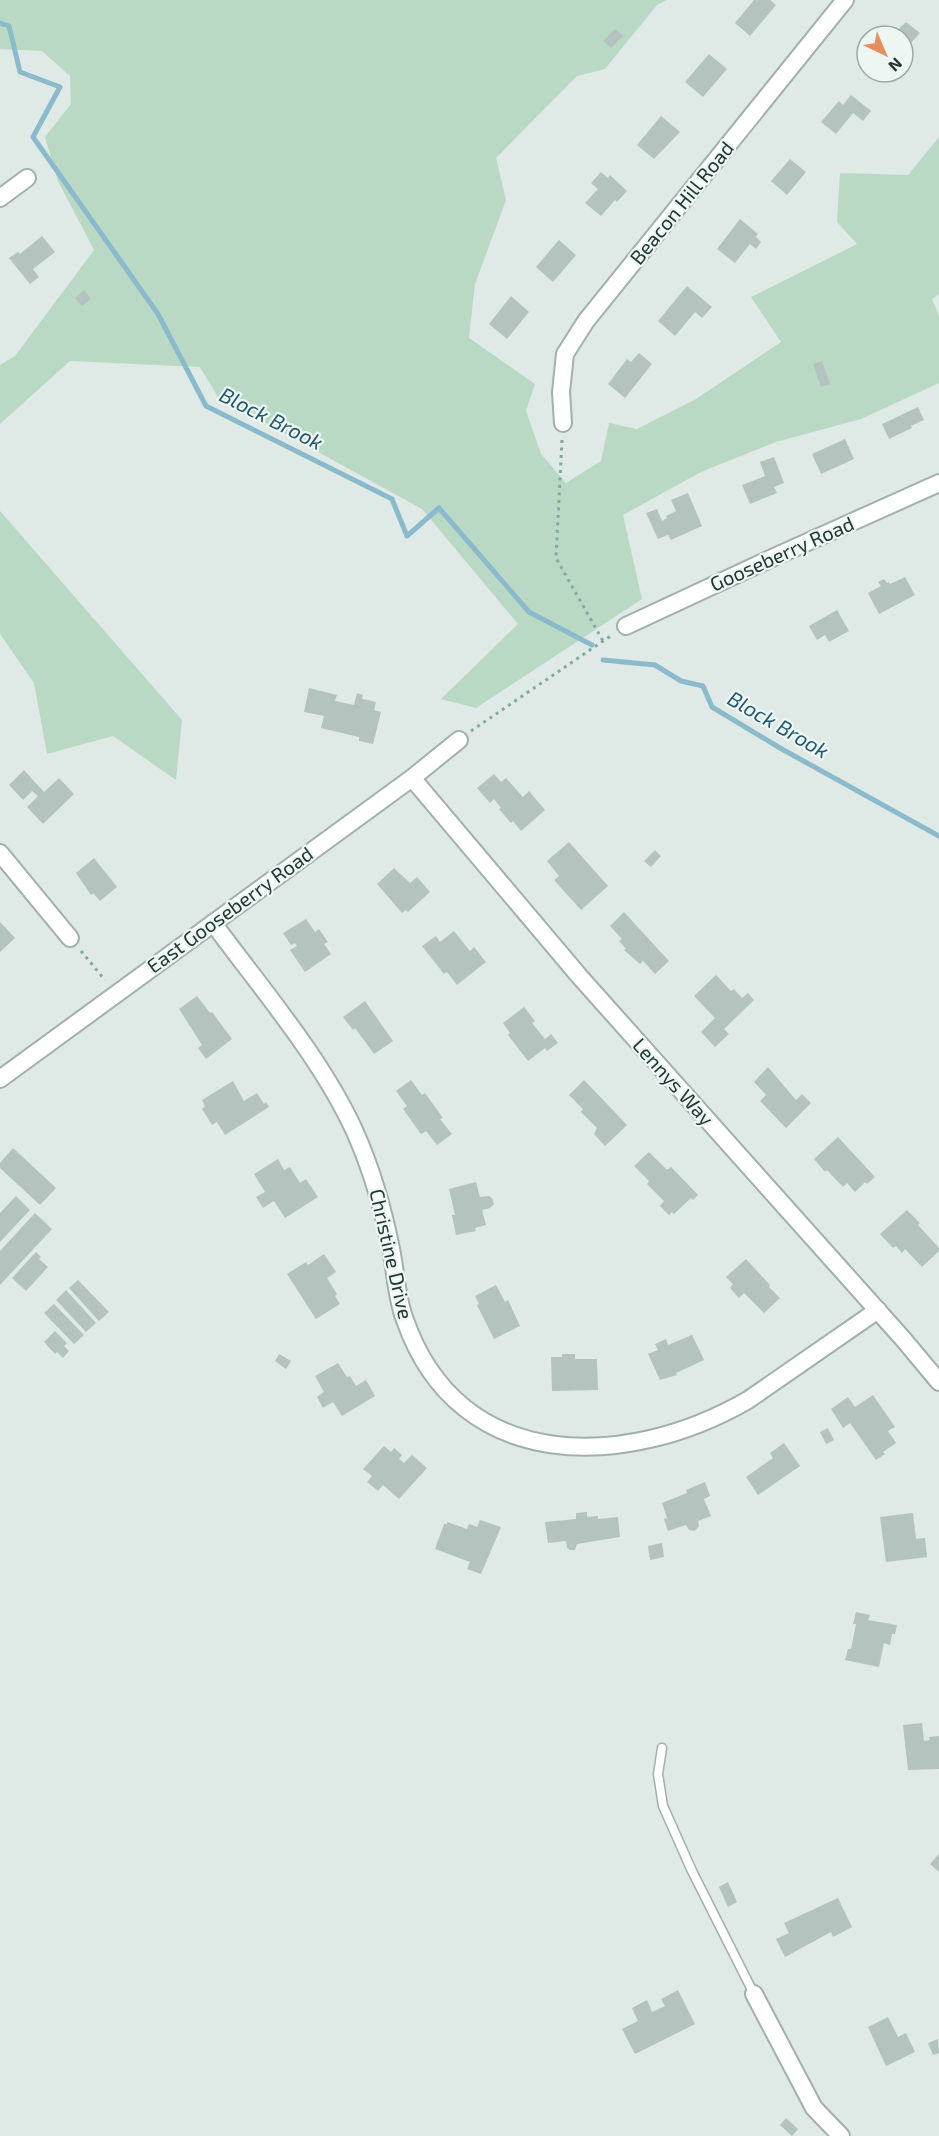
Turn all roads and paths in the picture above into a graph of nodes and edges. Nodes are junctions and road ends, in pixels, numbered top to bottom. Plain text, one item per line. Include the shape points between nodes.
1 (845, 0) edge
2 (27, 178) dead end
3 (0, 198) edge
4 (563, 423) joint
5 (939, 483) edge
6 (626, 626) joint
7 (603, 641) junction
8 (459, 740) joint
9 (412, 778) junction
10 (0, 853) edge
11 (213, 923) junction
12 (70, 938) joint
13 (116, 994) junction
14 (0, 1079) edge
15 (878, 1311) junction
16 (939, 1382) edge
17 (662, 1748) dead end
18 (754, 1994) joint
19 (841, 2136) edge

1 - 4 street, Beacon Hill Road via 586,321 565,354
2 - 3 street
4 - 7 path via 556,558
5 - 6 street, Gooseberry Road
6 - 7 path
7 - 8 path
8 - 9 street, East Gooseberry Road
9 - 11 street, East Gooseberry Road
9 - 15 street, Lennys Way via 580,977
10 - 12 street
11 - 13 street, East Gooseberry Road
11 - 15 street, Christine Drive via 306,1050 355,1130 383,1211 404,1319 422,1359 450,1395 488,1423 528,1441 579,1448 671,1434 748,1401
12 - 13 path
13 - 14 street, East Gooseberry Road
15 - 16 street, Lennys Way
17 - 18 lane via 658,1774 663,1806
18 - 19 street via 814,2108

